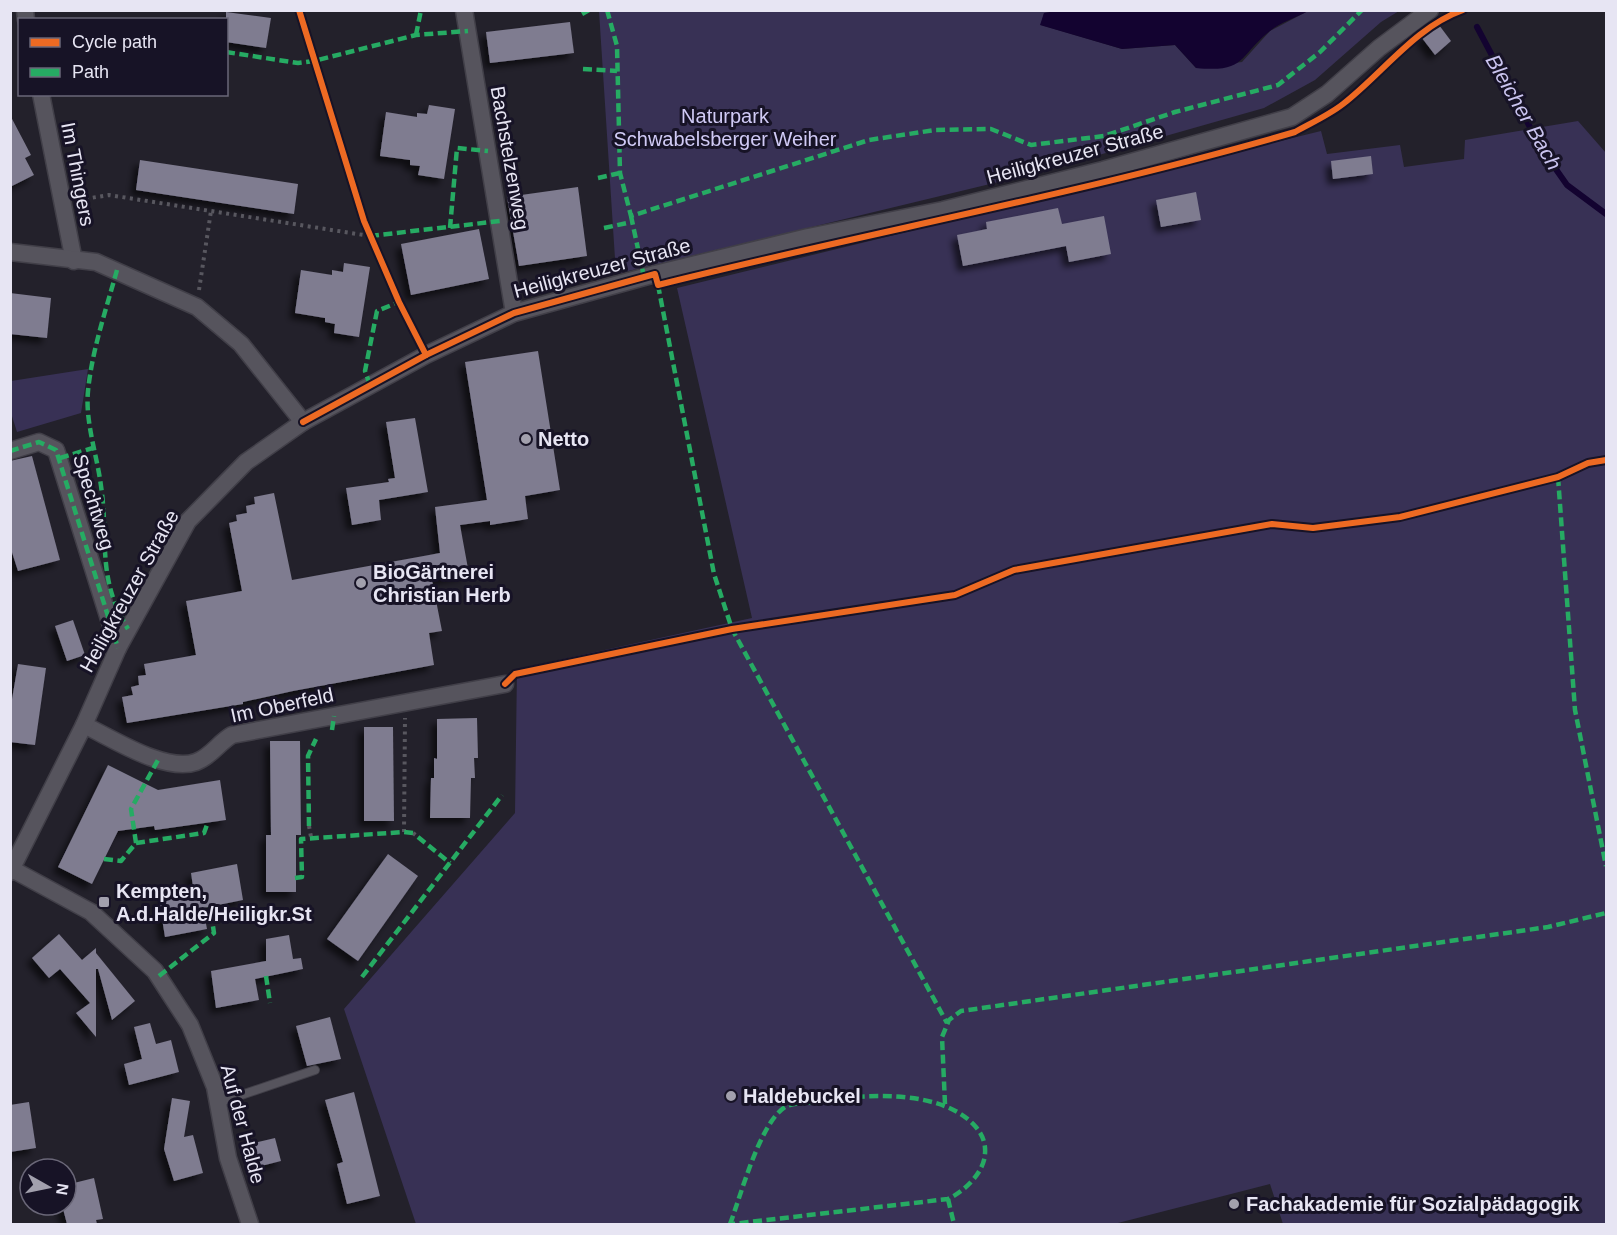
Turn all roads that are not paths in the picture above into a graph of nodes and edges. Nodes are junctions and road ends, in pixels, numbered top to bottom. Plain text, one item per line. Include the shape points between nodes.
1 (464, 10) edge
2 (1430, 10) edge
3 (41, 96) edge
4 (10, 252) edge
5 (74, 261) junction
6 (514, 313) junction
7 (303, 422) junction
8 (10, 451) edge
9 (118, 648) junction
10 (504, 684) dead end
11 (84, 725) junction
12 (11, 869) edge
13 (315, 1070) dead end
14 (218, 1103) junction
15 (250, 1224) edge

1 - 6 street, Bachstelzenweg
2 - 6 street, Heiligkreuzer Straße via 1327,94 1292,117 1103,170 666,271
3 - 5 street, Im Thingers
4 - 5 street
5 - 7 street via 96,262 197,307 241,344
6 - 7 street, Heiligkreuzer Straße via 426,355
7 - 9 street, Heiligkreuzer Straße via 246,462 188,521
8 - 9 street, Spechtweg via 39,442 56,450
9 - 11 street, Heiligkreuzer Straße
10 - 11 street, Im Oberfeld via 232,735 220,741 210,756 194,763 158,760
11 - 12 street, Heiligkreuzer Straße
12 - 14 street, Auf der Halde via 91,912 155,971 190,1025
13 - 14 lane
14 - 15 street, Auf der Halde via 228,1158

